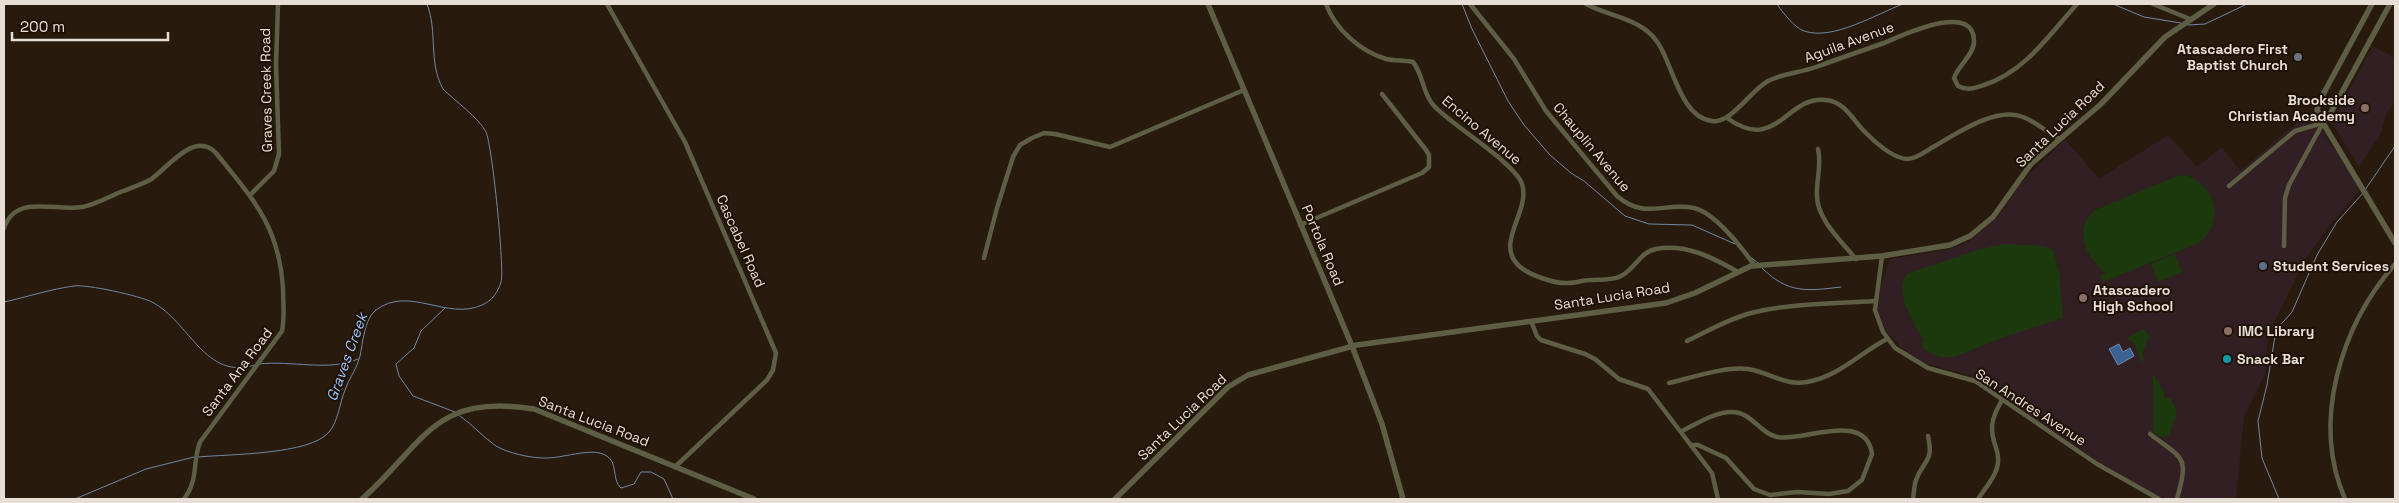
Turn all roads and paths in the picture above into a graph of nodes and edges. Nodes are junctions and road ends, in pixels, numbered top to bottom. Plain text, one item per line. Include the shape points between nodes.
1 (278, 4) edge
2 (607, 4) edge
3 (1208, 4) edge
4 (1326, 4) edge
5 (1470, 4) edge
6 (1586, 4) edge
7 (2077, 4) edge
8 (2153, 4) edge
9 (2214, 4) edge
10 (2372, 4) edge
11 (2390, 4) edge
12 (2190, 19) junction
13 (1244, 90) junction
14 (1382, 94) dead end
15 (1727, 118) junction
16 (2323, 123) junction
17 (2059, 139) junction
18 (1818, 149) dead end
19 (2228, 186) dead end
20 (250, 195) junction
21 (1300, 225) junction
22 (4, 228) edge
23 (2395, 243) edge
24 (2284, 246) dead end
25 (1882, 256) junction
26 (984, 258) dead end
27 (1856, 259) junction
28 (2395, 264) edge
29 (1755, 266) junction
30 (1738, 272) junction
31 (1875, 301) junction
32 (1531, 321) junction
33 (1887, 339) junction
34 (1687, 341) dead end
35 (1352, 346) junction
36 (1669, 383) dead end
37 (2002, 400) junction
38 (1682, 431) junction
39 (2150, 434) dead end
40 (1928, 436) dead end
41 (1691, 444) junction
42 (676, 466) junction
43 (184, 499) edge
44 (362, 499) edge
45 (754, 499) edge
46 (1115, 499) edge
47 (1404, 499) edge
48 (1718, 499) edge
49 (1913, 499) edge
50 (1978, 499) edge
51 (2159, 499) edge
52 (2177, 499) edge
53 (2345, 499) edge

1 - 20 street, Graves Creek Road via 276,65 280,146 274,170
2 - 42 street, Cascabel Road via 685,142 776,352 773,370 767,380
3 - 13 street, Portola Road
4 - 30 street, Encino Avenue via 1329,13 1347,35 1363,48 1384,58 1413,62 1418,68 1424,93 1434,106 1520,178 1523,206 1510,246 1520,268 1562,283 1610,279 1625,274 1644,254 1668,249 1692,251
5 - 29 street, Chauplin Avenue via 1514,59 1546,111 1617,196 1642,210 1688,208 1703,212 1726,231
6 - 15 street via 1630,20 1648,32 1659,45 1692,110 1710,121
7 - 15 street, Aguila Avenue via 2024,62 1995,82 1973,88 1958,86 1954,78 1973,47 1973,34 1961,22 1933,23 1813,68 1776,77 1753,91
8 - 12 street
9 - 12 street, Santa Lucia Road
10 - 16 street via 2320,100 2317,110
11 - 16 street
12 - 17 street, Santa Lucia Road via 2165,37 2101,104
13 - 21 street, Portola Road
13 - 26 street via 1110,147 1044,133 1020,145 996,208
14 - 21 street via 1426,150 1429,167 1422,173
15 - 17 street via 1743,128 1767,129 1802,105 1819,100 1832,101 1850,113 1866,133 1896,155 1907,159 1972,124 2002,116 2022,116
16 - 19 street via 2295,131
16 - 23 street
16 - 24 street via 2289,185 2285,198
17 - 25 street, Santa Lucia Road via 2031,164 1993,217 1977,232 1950,245
18 - 27 street via 1816,199 1821,214
20 - 22 street, Santa Ana Road via 211,148 201,144 188,150 148,181 85,207 28,206 17,210
20 - 43 street, Santa Ana Road via 268,224 280,257 282,331 200,442 196,451 194,482
21 - 35 street, Portola Road
25 - 27 street, Santa Lucia Road
25 - 31 street, San Andres Avenue
27 - 29 street, Santa Lucia Road
28 - 53 street via 2356,323 2346,345 2335,388 2330,438
29 - 30 street, Santa Lucia Road
30 - 32 street, Santa Lucia Road via 1695,293 1666,302
31 - 33 street, San Andres Avenue via 1876,318
31 - 34 street via 1751,313
32 - 35 street, Santa Lucia Road
32 - 38 street via 1541,340 1595,358 1619,379 1648,389
33 - 36 street via 1842,368 1810,382 1787,382 1757,371 1739,369
33 - 37 street, San Andres Avenue via 1915,361 1934,370 1976,381
35 - 46 street, Santa Lucia Road via 1238,380
35 - 47 street, Portola Road via 1382,424
37 - 50 street via 1991,427 1997,465 1993,478
37 - 51 street, San Andres Avenue via 2097,464
38 - 41 street
38 - 41 street via 1716,415 1738,413 1748,416 1769,434 1780,438 1834,430 1855,432 1868,442 1872,454 1862,480 1848,491 1770,495 1754,489 1726,458
39 - 52 street via 2182,459 2184,471
40 - 49 street via 1931,451 1917,478
41 - 48 street via 1712,473
42 - 44 street, Santa Lucia Road via 534,409 478,407 449,417 422,435
42 - 45 street, Santa Lucia Road

